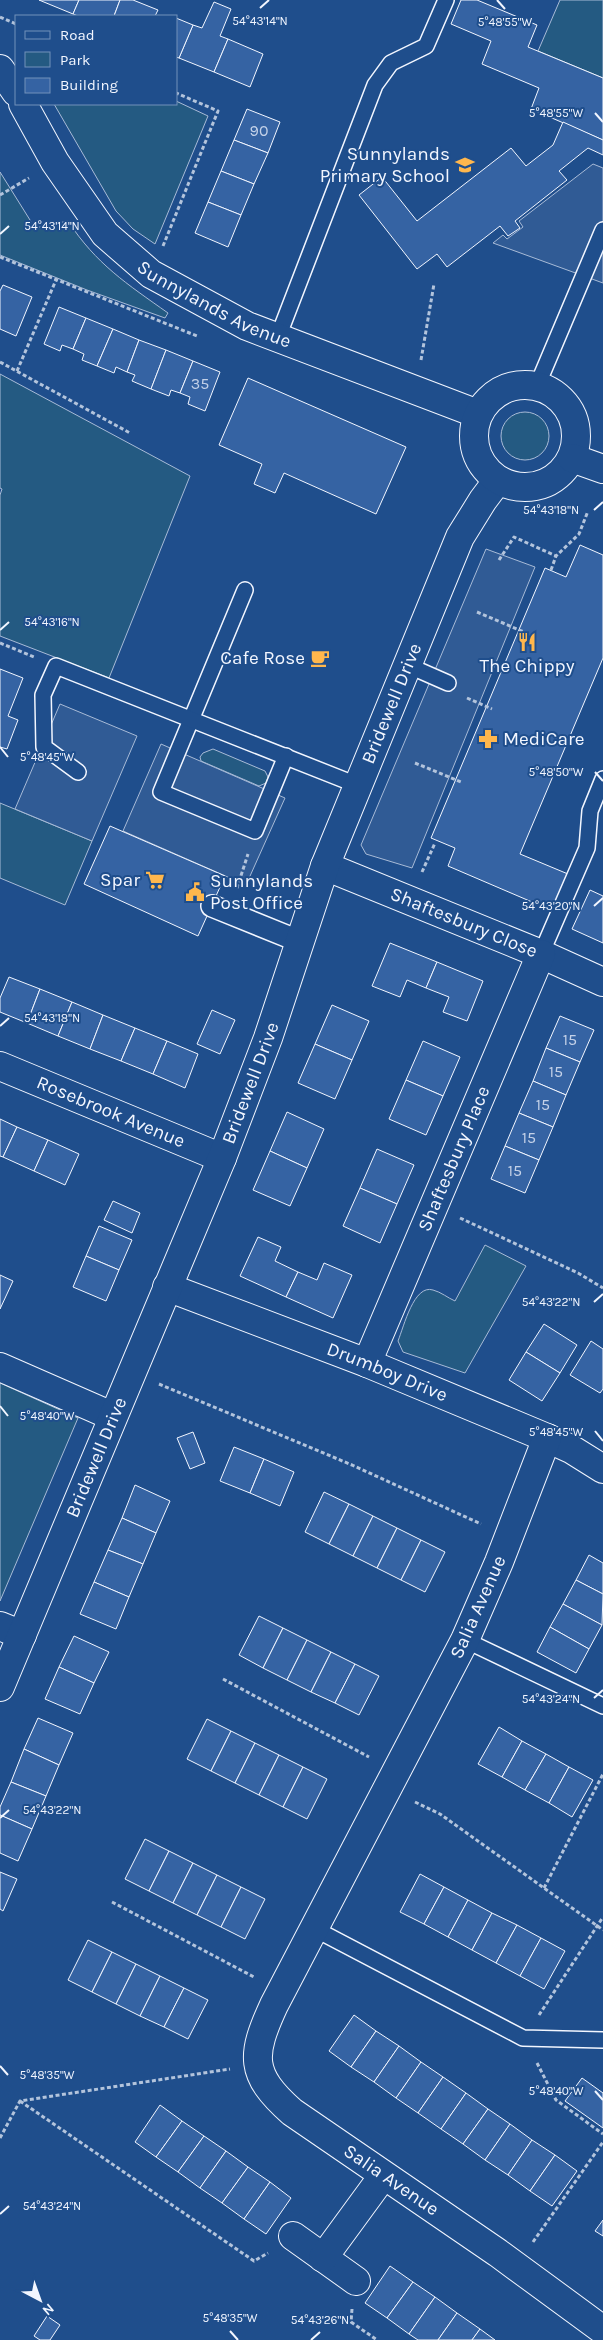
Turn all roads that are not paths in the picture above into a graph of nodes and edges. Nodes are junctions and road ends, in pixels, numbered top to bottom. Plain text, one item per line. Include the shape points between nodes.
1 (446, 0) edge
2 (0, 69) edge
3 (15, 91) edge
4 (24, 105) edge
5 (603, 230) edge
6 (278, 337) junction
7 (537, 386) junction
8 (478, 414) junction
9 (572, 458) junction
10 (603, 469) edge
11 (498, 480) junction
12 (245, 590) dead end
13 (407, 665) junction
14 (448, 683) dead end
15 (191, 718) junction
16 (286, 756) junction
17 (78, 772) dead end
18 (603, 779) edge
19 (357, 785) junction
20 (324, 866) junction
21 (221, 909) road end
22 (301, 942) junction
23 (541, 954) junction
24 (603, 982) edge
25 (0, 1066) edge
26 (222, 1158) junction
27 (167, 1287) junction
28 (367, 1363) junction
29 (0, 1367) edge
30 (112, 1416) junction
31 (547, 1438) junction
32 (603, 1470) edge
33 (11, 1630) edge
34 (465, 1640) junction
35 (0, 1687) edge
36 (603, 1706) edge
37 (313, 1928) junction
38 (603, 2040) edge
39 (383, 2176) junction
40 (293, 2236) road end
41 (323, 2258) junction
42 (356, 2281) road end
43 (603, 2330) edge

1 - 6 lane via 426,46 391,63 375,85
2 - 3 street
4 - 6 street, Sunnylands Avenue via 55,162 105,234 151,274 247,326
5 - 7 lane
6 - 8 street, Sunnylands Avenue
7 - 8 street via 523,384 503,390 486,402
7 - 9 street via 563,401 571,414 576,428
8 - 11 street via 474,444 478,458 486,471
9 - 10 street
9 - 11 street via 562,472 531,488 514,487
11 - 13 street, Bridewell Drive via 460,537
12 - 15 lane
13 - 14 lane
13 - 19 street, Bridewell Drive
15 - 16 lane
15 - 16 lane via 161,792 255,831
15 - 17 lane via 56,666 44,696 44,747
16 - 19 lane
18 - 23 lane via 590,811 587,848
19 - 20 street, Bridewell Drive
20 - 22 street, Bridewell Drive
20 - 23 street, Shaftesbury Close
21 - 22 street
22 - 26 street, Bridewell Drive
23 - 24 street, Shaftesbury Close
23 - 28 street, Shaftesbury Place
25 - 26 street, Rosebrook Avenue
26 - 27 street, Bridewell Drive
27 - 28 street, Drumboy Drive
27 - 30 street, Bridewell Drive
28 - 31 street, Drumboy Drive
29 - 30 street
30 - 33 street, Bridewell Drive
31 - 32 street, Drumboy Drive
31 - 34 street, Salia Avenue
33 - 35 street, Bridewell Drive
34 - 36 lane
34 - 37 street, Salia Avenue
37 - 38 lane via 524,2038
37 - 39 street, Salia Avenue via 261,2035 258,2064 265,2084 292,2112
39 - 41 street
39 - 43 street, Salia Avenue via 516,2266
40 - 41 street
41 - 42 street

